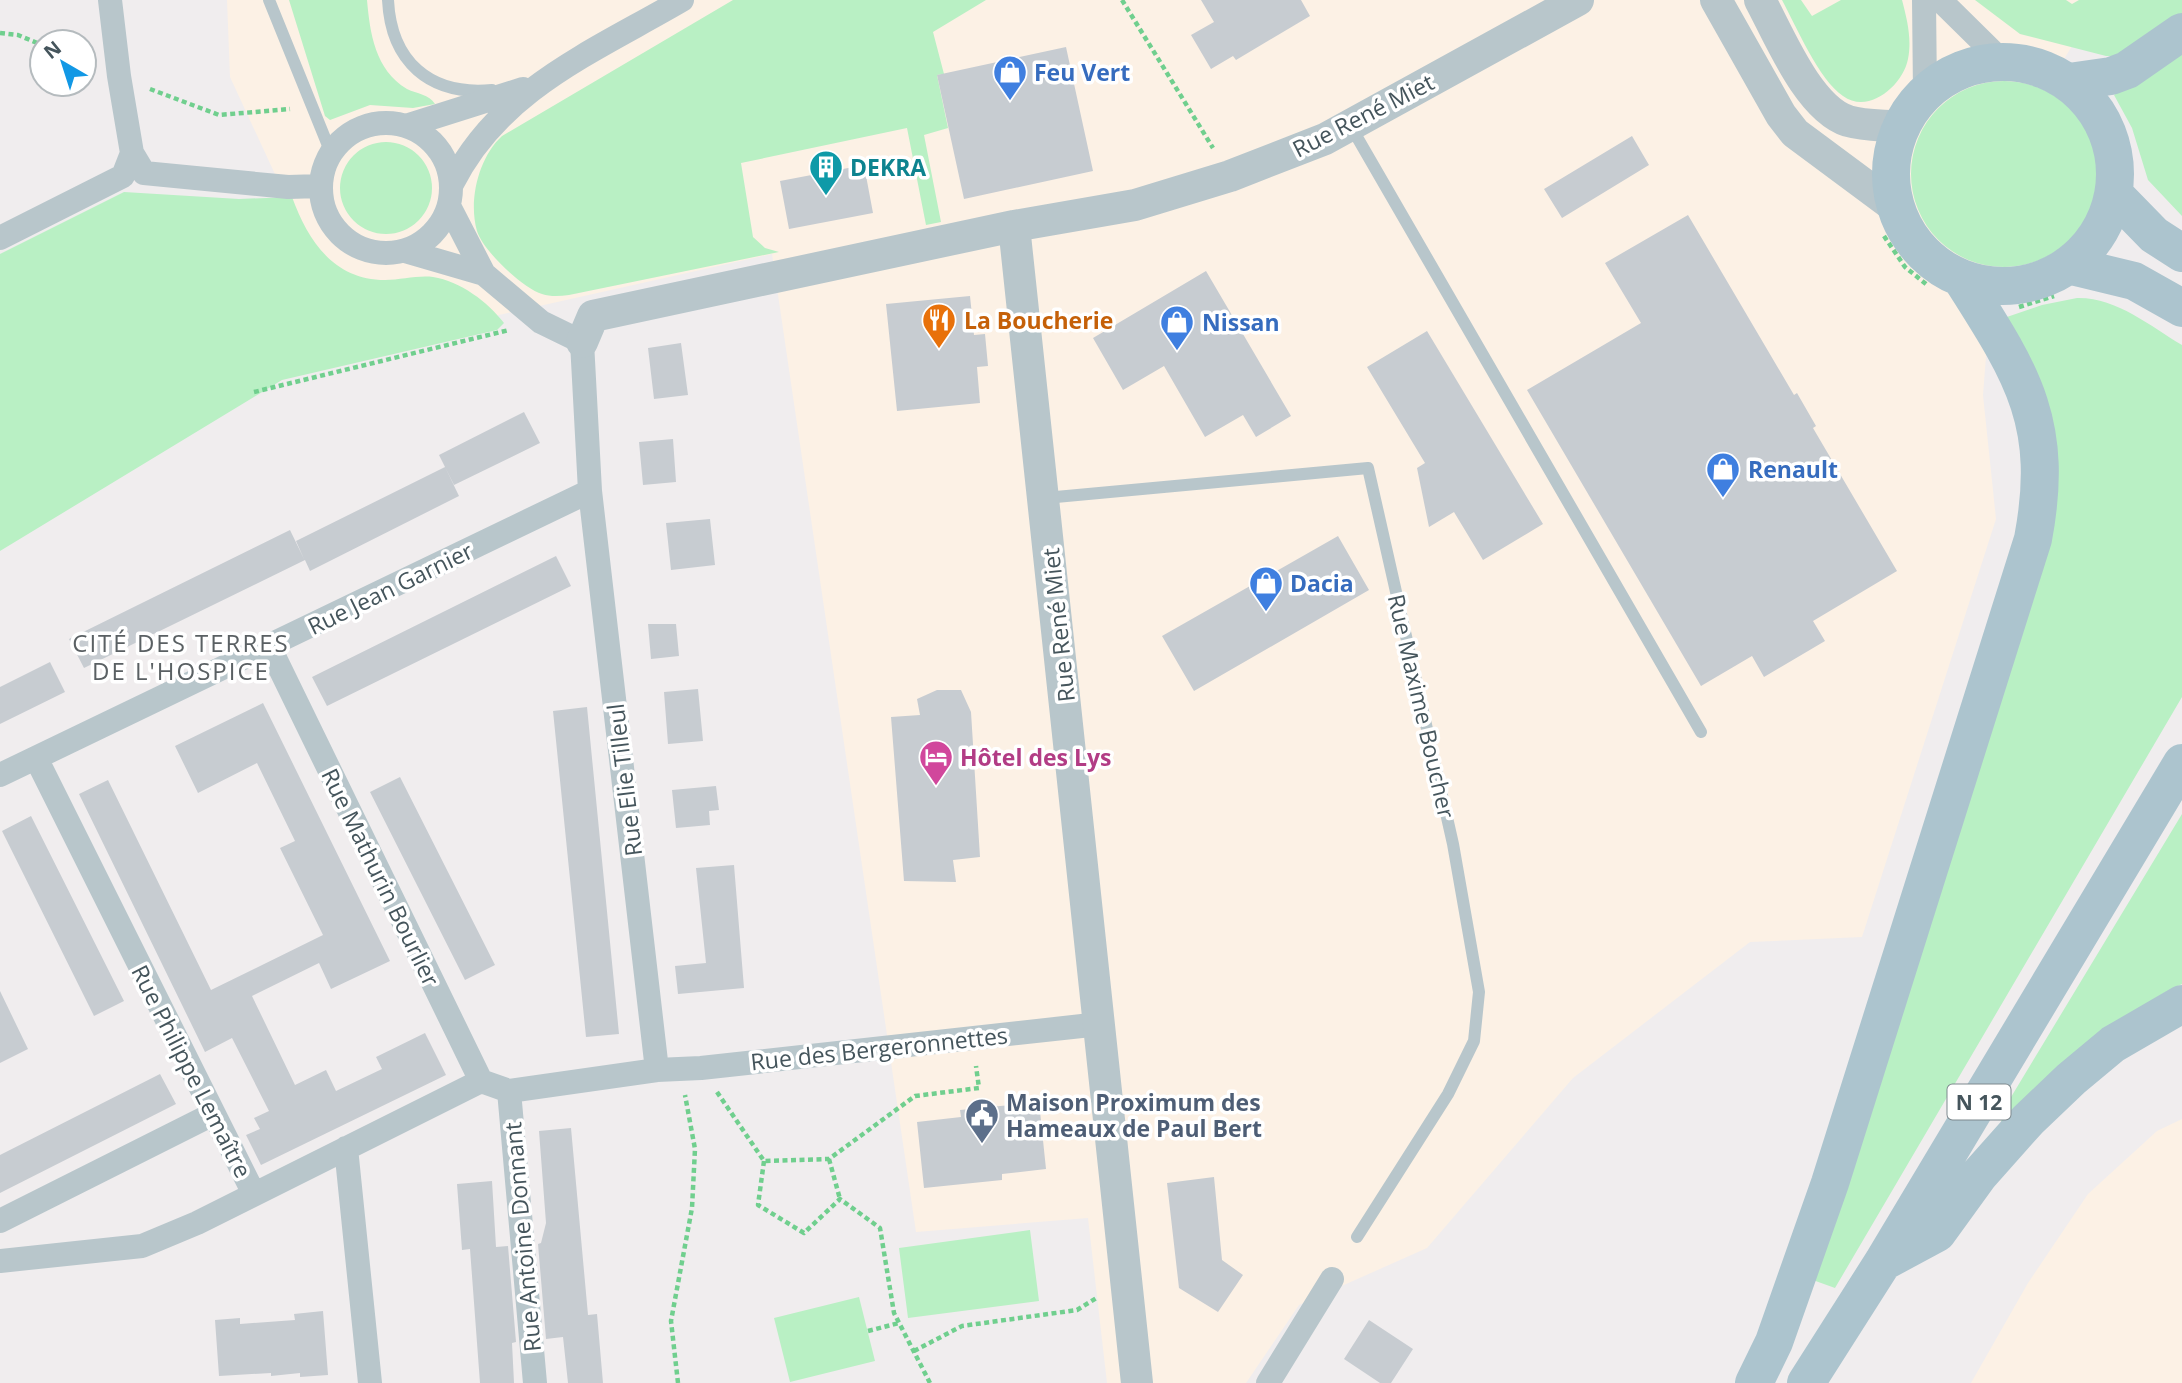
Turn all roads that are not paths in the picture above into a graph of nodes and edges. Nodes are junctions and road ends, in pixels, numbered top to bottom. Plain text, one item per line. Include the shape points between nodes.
1 (110, 0) edge
2 (269, 0) edge
3 (388, 0) edge
4 (682, 0) edge
5 (1578, 0) edge
6 (1716, 0) edge
7 (1760, 0) edge
8 (1924, 0) edge
9 (1940, 0) edge
10 (2182, 32) edge
11 (2003, 62) junction
12 (2068, 82) junction
13 (534, 86) junction
14 (1925, 93) junction
15 (1350, 125) junction
16 (406, 126) junction
17 (1902, 127) junction
18 (132, 153) junction
19 (331, 153) junction
20 (321, 186) junction
21 (2114, 194) junction
22 (451, 195) junction
23 (1896, 208) junction
24 (1014, 226) junction
25 (0, 238) edge
26 (405, 251) junction
27 (2182, 253) edge
28 (2068, 265) junction
29 (484, 274) junction
30 (1961, 278) junction
31 (2182, 308) edge
32 (582, 342) junction
33 (590, 491) junction
34 (1045, 498) junction
35 (268, 646) junction
36 (1701, 732) dead end
37 (36, 758) junction
38 (2182, 763) edge
39 (0, 775) edge
40 (2182, 1004) edge
41 (1100, 1024) junction
42 (680, 1069) junction
43 (481, 1081) junction
44 (509, 1091) junction
45 (213, 1114) junction
46 (346, 1148) junction
47 (254, 1194) junction
48 (0, 1221) edge
49 (1357, 1237) dead end
50 (0, 1261) edge
51 (1883, 1262) junction
52 (1332, 1279) dead end
53 (370, 1383) edge
54 (535, 1383) edge
55 (1137, 1383) edge
56 (1268, 1383) edge
57 (1754, 1383) edge
58 (1806, 1383) edge

1 - 18 street
2 - 19 lane
3 - 13 lane via 391,33 400,53 427,77 463,90
4 - 13 street
5 - 15 street, Rue René Miet
6 - 23 street via 1795,133
7 - 17 street via 1825,108 1847,121
8 - 14 street
9 - 11 street
10 - 12 main road via 2127,69
11 - 12 main road via 2048,71
11 - 14 main road via 1969,67
12 - 21 main road via 2084,96 2107,131 2116,173
13 - 16 street
13 - 22 street via 490,126 468,155
14 - 17 main road
15 - 24 street, Rue René Miet via 1230,176 1135,205
15 - 36 lane
16 - 19 street via 366,126 352,132
16 - 22 street via 435,144 447,163
17 - 23 main road via 1891,166
18 - 20 street via 144,173
18 - 25 street via 124,176
19 - 20 street
20 - 26 street via 328,218 349,243 380,253
21 - 27 main road via 2154,234
21 - 28 main road via 2098,234
22 - 26 street via 438,228 427,240
22 - 29 street
23 - 30 main road via 1920,250
24 - 32 street, Rue René Miet via 593,316
24 - 34 street, Rue René Miet
26 - 29 street
28 - 30 main road via 2027,284 1982,285
28 - 31 main road via 2134,281
29 - 32 street via 541,322
30 - 57 main road via 2001,341 2031,406 2042,470 2034,539 1834,1171 1774,1342
32 - 33 street, Rue Elie Tilleul
33 - 35 street, Rue Jean Garnier
33 - 42 street, Rue Elie Tilleul
34 - 41 street, Rue René Miet
34 - 49 lane, Rue Maxime Boucher via 1368,468 1453,844 1479,992 1474,1041 1448,1094
35 - 37 street, Rue Jean Garnier
35 - 43 street, Rue Mathurin Bourlier
37 - 39 street, Rue Jean Garnier
37 - 45 street, Rue Philippe Lemaître
38 - 51 main road, N 12
40 - 51 main road via 2113,1044 2071,1079 1979,1175 1937,1233
41 - 42 street, Rue des Bergeronnettes
41 - 55 street, Rue René Miet
42 - 44 street
43 - 44 street
43 - 46 street, Rue Philippe Lemaître
44 - 54 street, Rue Antoine Donnant
45 - 47 street, Rue Philippe Lemaître
45 - 48 street
46 - 47 street, Rue Philippe Lemaître
46 - 53 street
47 - 50 street via 142,1246
51 - 58 main road, N 12
52 - 56 street

